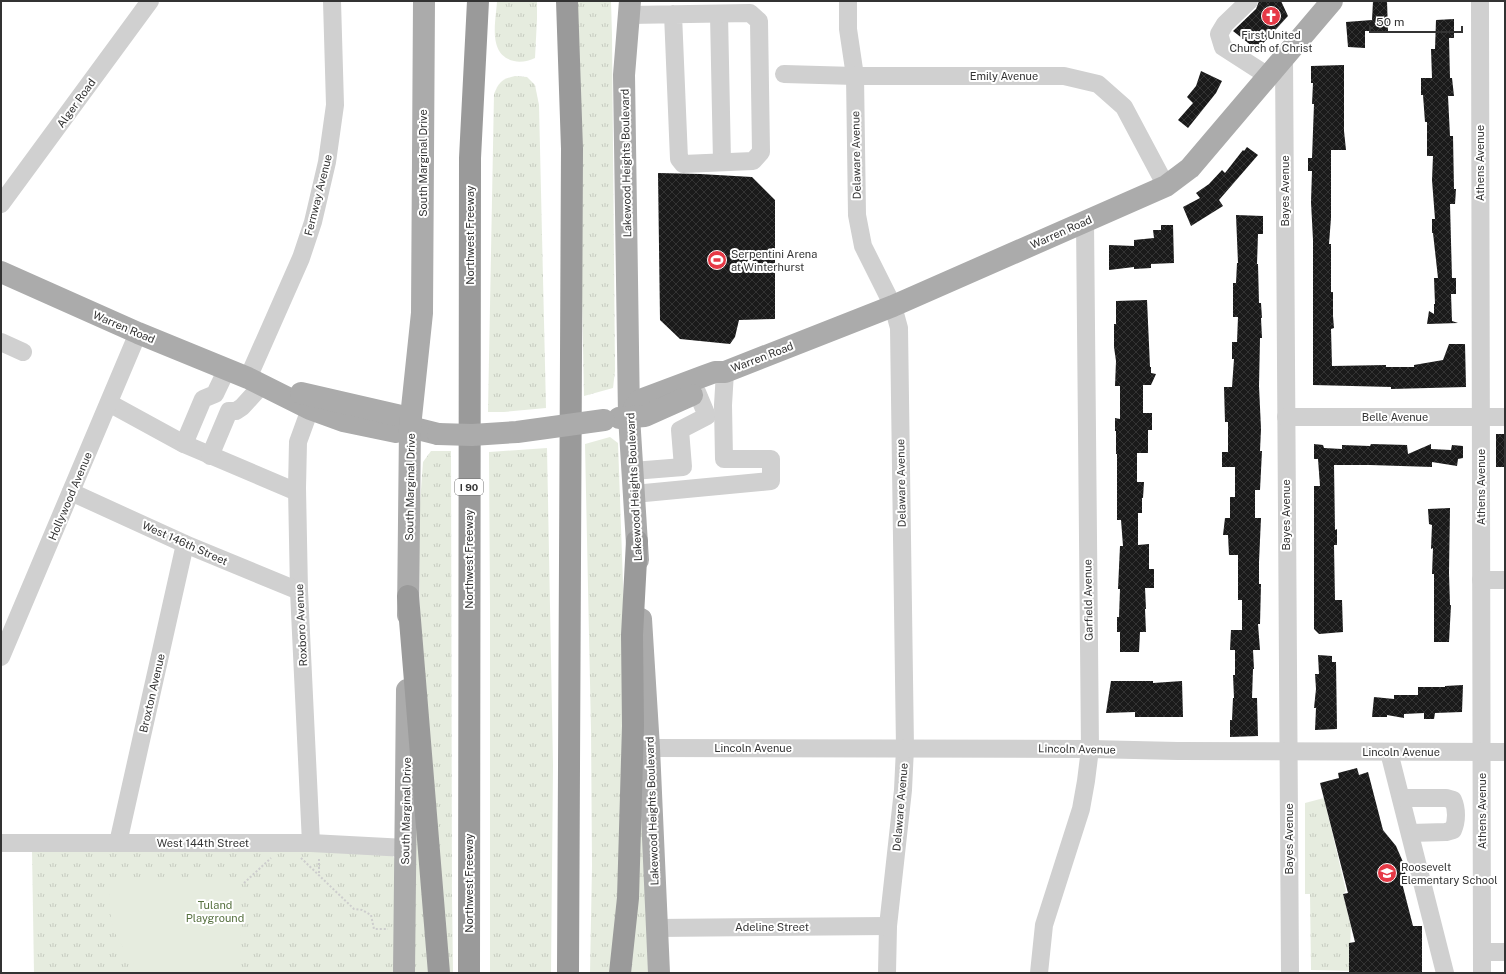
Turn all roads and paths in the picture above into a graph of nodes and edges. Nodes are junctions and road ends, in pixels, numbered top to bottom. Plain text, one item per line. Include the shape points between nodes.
1 (150, 1) edge
2 (332, 1) edge
3 (424, 1) edge
4 (478, 1) edge
5 (567, 1) edge
6 (848, 1) edge
7 (1249, 1) edge
8 (1332, 1) edge
9 (1480, 1) edge
10 (627, 6) edge
11 (673, 14) junction
12 (719, 14) junction
13 (1284, 57) junction
14 (784, 74) dead end
15 (855, 76) junction
16 (1268, 76) junction
17 (722, 162) junction
18 (1166, 186) junction
19 (1, 204) edge
20 (1085, 221) junction
21 (1, 272) edge
22 (893, 306) junction
23 (138, 333) junction
24 (1, 342) edge
25 (23, 352) dead end
26 (226, 369) junction
27 (725, 372) junction
28 (255, 382) junction
29 (697, 392) junction
30 (108, 403) junction
31 (310, 409) junction
32 (629, 416) junction
33 (1286, 417) junction
34 (1481, 417) junction
35 (1505, 417) edge
36 (410, 427) junction
37 (184, 444) junction
38 (210, 456) junction
39 (683, 467) junction
40 (633, 471) junction
41 (719, 475) dead end
42 (72, 492) junction
43 (297, 492) junction
44 (634, 494) junction
45 (637, 541) junction
46 (185, 544) junction
47 (1481, 580) junction
48 (1505, 580) edge
49 (299, 591) junction
50 (408, 596) junction
51 (1, 657) edge
52 (649, 748) junction
53 (904, 748) junction
54 (1090, 749) junction
55 (1288, 751) junction
56 (1389, 752) junction
57 (1482, 752) junction
58 (1505, 752) edge
59 (1401, 798) junction
60 (1410, 833) junction
61 (118, 842) junction
62 (1, 843) edge
63 (406, 848) junction
64 (310, 851) junction
65 (273, 856) dead end
66 (319, 875) junction
67 (244, 883) dead end
68 (888, 926) junction
69 (656, 928) junction
70 (392, 929) dead end
71 (1482, 952) junction
72 (1505, 952) edge
73 (404, 973) edge
74 (439, 973) edge
75 (469, 973) edge
76 (568, 973) edge
77 (620, 973) edge
78 (659, 973) edge
79 (887, 973) edge
80 (1039, 973) edge
81 (1290, 973) edge
82 (1445, 973) edge
83 (1482, 973) edge

1 - 19 street, Alger Road
2 - 28 street, Fernway Avenue via 335,105 327,162 313,222
3 - 36 main road, South Marginal Drive via 422,313
4 - 75 highway, Northwest Freeway / I 90 via 470,158
5 - 76 highway via 572,149
6 - 15 street, Delaware Avenue via 848,29
7 - 16 street via 1225,24 1219,34 1223,47
8 - 13 main road, Warren Road
9 - 34 street, Athens Avenue
10 - 11 street
10 - 32 main road, Lakewood Heights Boulevard via 624,75
11 - 12 street
11 - 17 street via 679,159 683,164
12 - 17 street
12 - 17 street via 750,13 759,21 761,152 753,161
13 - 16 main road, Warren Road
13 - 33 street, Bayes Avenue
14 - 15 street, Emily Avenue
15 - 18 street, Emily Avenue via 1064,76 1098,84 1124,107
15 - 22 street, Delaware Avenue via 857,215 864,246
16 - 18 main road, Warren Road via 1190,168
18 - 20 main road, Warren Road
20 - 22 main road, Warren Road
20 - 54 street, Garfield Avenue
21 - 23 main road, Warren Road
22 - 27 main road, Warren Road
22 - 53 street, Delaware Avenue via 899,328
23 - 26 main road, Warren Road
23 - 30 street, Hollywood Avenue
24 - 25 street
26 - 28 main road, Warren Road
26 - 37 street via 215,394 203,399
27 - 29 main road, Warren Road via 718,382
27 - 32 main road, Warren Road via 715,372 640,400
27 - 44 street via 724,459 771,459 771,481
28 - 31 main road, Warren Road
28 - 36 main road, Warren Road via 271,383 305,394 401,416
28 - 38 street, Fernway Avenue via 242,408 229,411
29 - 32 main road, Warren Road via 645,416
29 - 39 street via 707,416 680,430
30 - 37 street
30 - 42 street, Hollywood Avenue
31 - 36 main road, Warren Road via 343,421 396,432
31 - 43 street, Roxboro Avenue via 298,442
32 - 36 main road, Warren Road, bridge via 517,432 438,434
32 - 40 main road, Lakewood Heights Boulevard
33 - 34 street, Belle Avenue
33 - 55 street, Bayes Avenue
34 - 35 street, Belle Avenue
34 - 47 street, Athens Avenue
36 - 50 main road, South Marginal Drive
37 - 38 street
38 - 43 street
39 - 40 street
39 - 41 street via 695,476
40 - 44 main road, Lakewood Heights Boulevard
42 - 46 street, West 146th Street
42 - 51 street, Hollywood Avenue
43 - 49 street, Roxboro Avenue
44 - 45 main road, Lakewood Heights Boulevard
45 - 52 main road, Lakewood Heights Boulevard
45 - 77 highway via 632,635 633,726 628,898
46 - 49 street, West 146th Street
46 - 61 street, Broxton Avenue
47 - 48 street
47 - 57 street, Athens Avenue
49 - 64 street, Roxboro Avenue
50 - 63 main road, South Marginal Drive
50 - 74 highway
52 - 53 street, Lincoln Avenue
52 - 69 main road, Lakewood Heights Boulevard
53 - 54 street, Lincoln Avenue
53 - 68 street, Delaware Avenue via 903,790
54 - 55 street, Lincoln Avenue
54 - 80 street, Garfield Avenue via 1080,810 1044,925
55 - 56 street, Lincoln Avenue
55 - 81 street, Bayes Avenue
56 - 57 street, Lincoln Avenue
56 - 59 street
57 - 58 street, Lincoln Avenue
57 - 71 street, Athens Avenue
59 - 60 street
59 - 60 street via 1446,798 1453,800 1456,806 1453,830
60 - 82 street
61 - 62 street, West 144th Street
61 - 64 street, West 144th Street
63 - 64 street, West 144th Street
63 - 73 main road, South Marginal Drive
64 - 66 path
64 - 66 path
65 - 67 path
66 - 70 path via 354,908 370,914 374,929
68 - 69 street, Adeline Street
68 - 79 street, Delaware Avenue
69 - 78 main road, Lakewood Heights Boulevard
71 - 72 street
71 - 83 street, Athens Avenue

